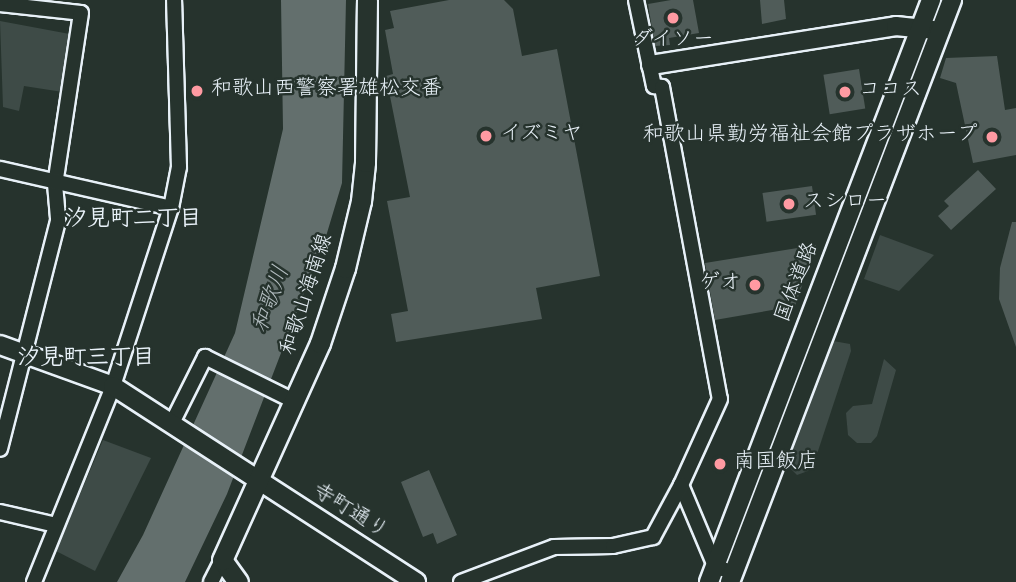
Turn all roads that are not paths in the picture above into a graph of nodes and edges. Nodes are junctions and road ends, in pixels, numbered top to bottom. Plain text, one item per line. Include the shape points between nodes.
1 (174, 0) edge
2 (366, 0) edge
3 (636, 0) edge
4 (931, 0) edge
5 (951, 0) edge
6 (0, 4) edge
7 (82, 6) edge
8 (922, 28) junction
9 (940, 32) junction
10 (650, 65) junction
11 (0, 169) edge
12 (55, 184) junction
13 (171, 208) junction
14 (0, 345) edge
15 (23, 354) junction
16 (113, 386) junction
17 (288, 398) junction
18 (176, 427) junction
19 (0, 449) edge
20 (249, 478) junction
21 (681, 485) junction
22 (0, 512) edge
23 (56, 526) junction
24 (222, 560) junction
25 (712, 574) edge
26 (732, 577) edge
27 (34, 582) edge
28 (211, 582) edge
29 (237, 582) edge
30 (416, 582) edge
31 (461, 582) edge

1 - 13 street via 179,153
2 - 17 main road, 和歌山海南線 via 365,162 360,201 345,268 320,343
3 - 10 street
4 - 8 street, 国体道路
5 - 9 street, 国体道路
6 - 7 street
7 - 12 street
8 - 9 street
8 - 10 street via 896,26
8 - 25 street, 国体道路
9 - 26 street, 国体道路
10 - 21 street via 654,86 662,87 720,399
11 - 12 street
12 - 13 street
12 - 15 street via 58,221
13 - 16 street
14 - 15 street, 寺町通り
15 - 16 street, 寺町通り
15 - 19 street
16 - 18 street, 寺町通り
16 - 23 street
17 - 18 street via 205,357
17 - 20 main road, 和歌山海南線
18 - 20 street, 寺町通り
20 - 24 main road, 和歌山海南線
20 - 30 street, 寺町通り
21 - 25 street
21 - 31 street via 653,537 613,546 554,547
22 - 23 street
23 - 27 street
24 - 28 street
24 - 29 main road
25 - 26 street

